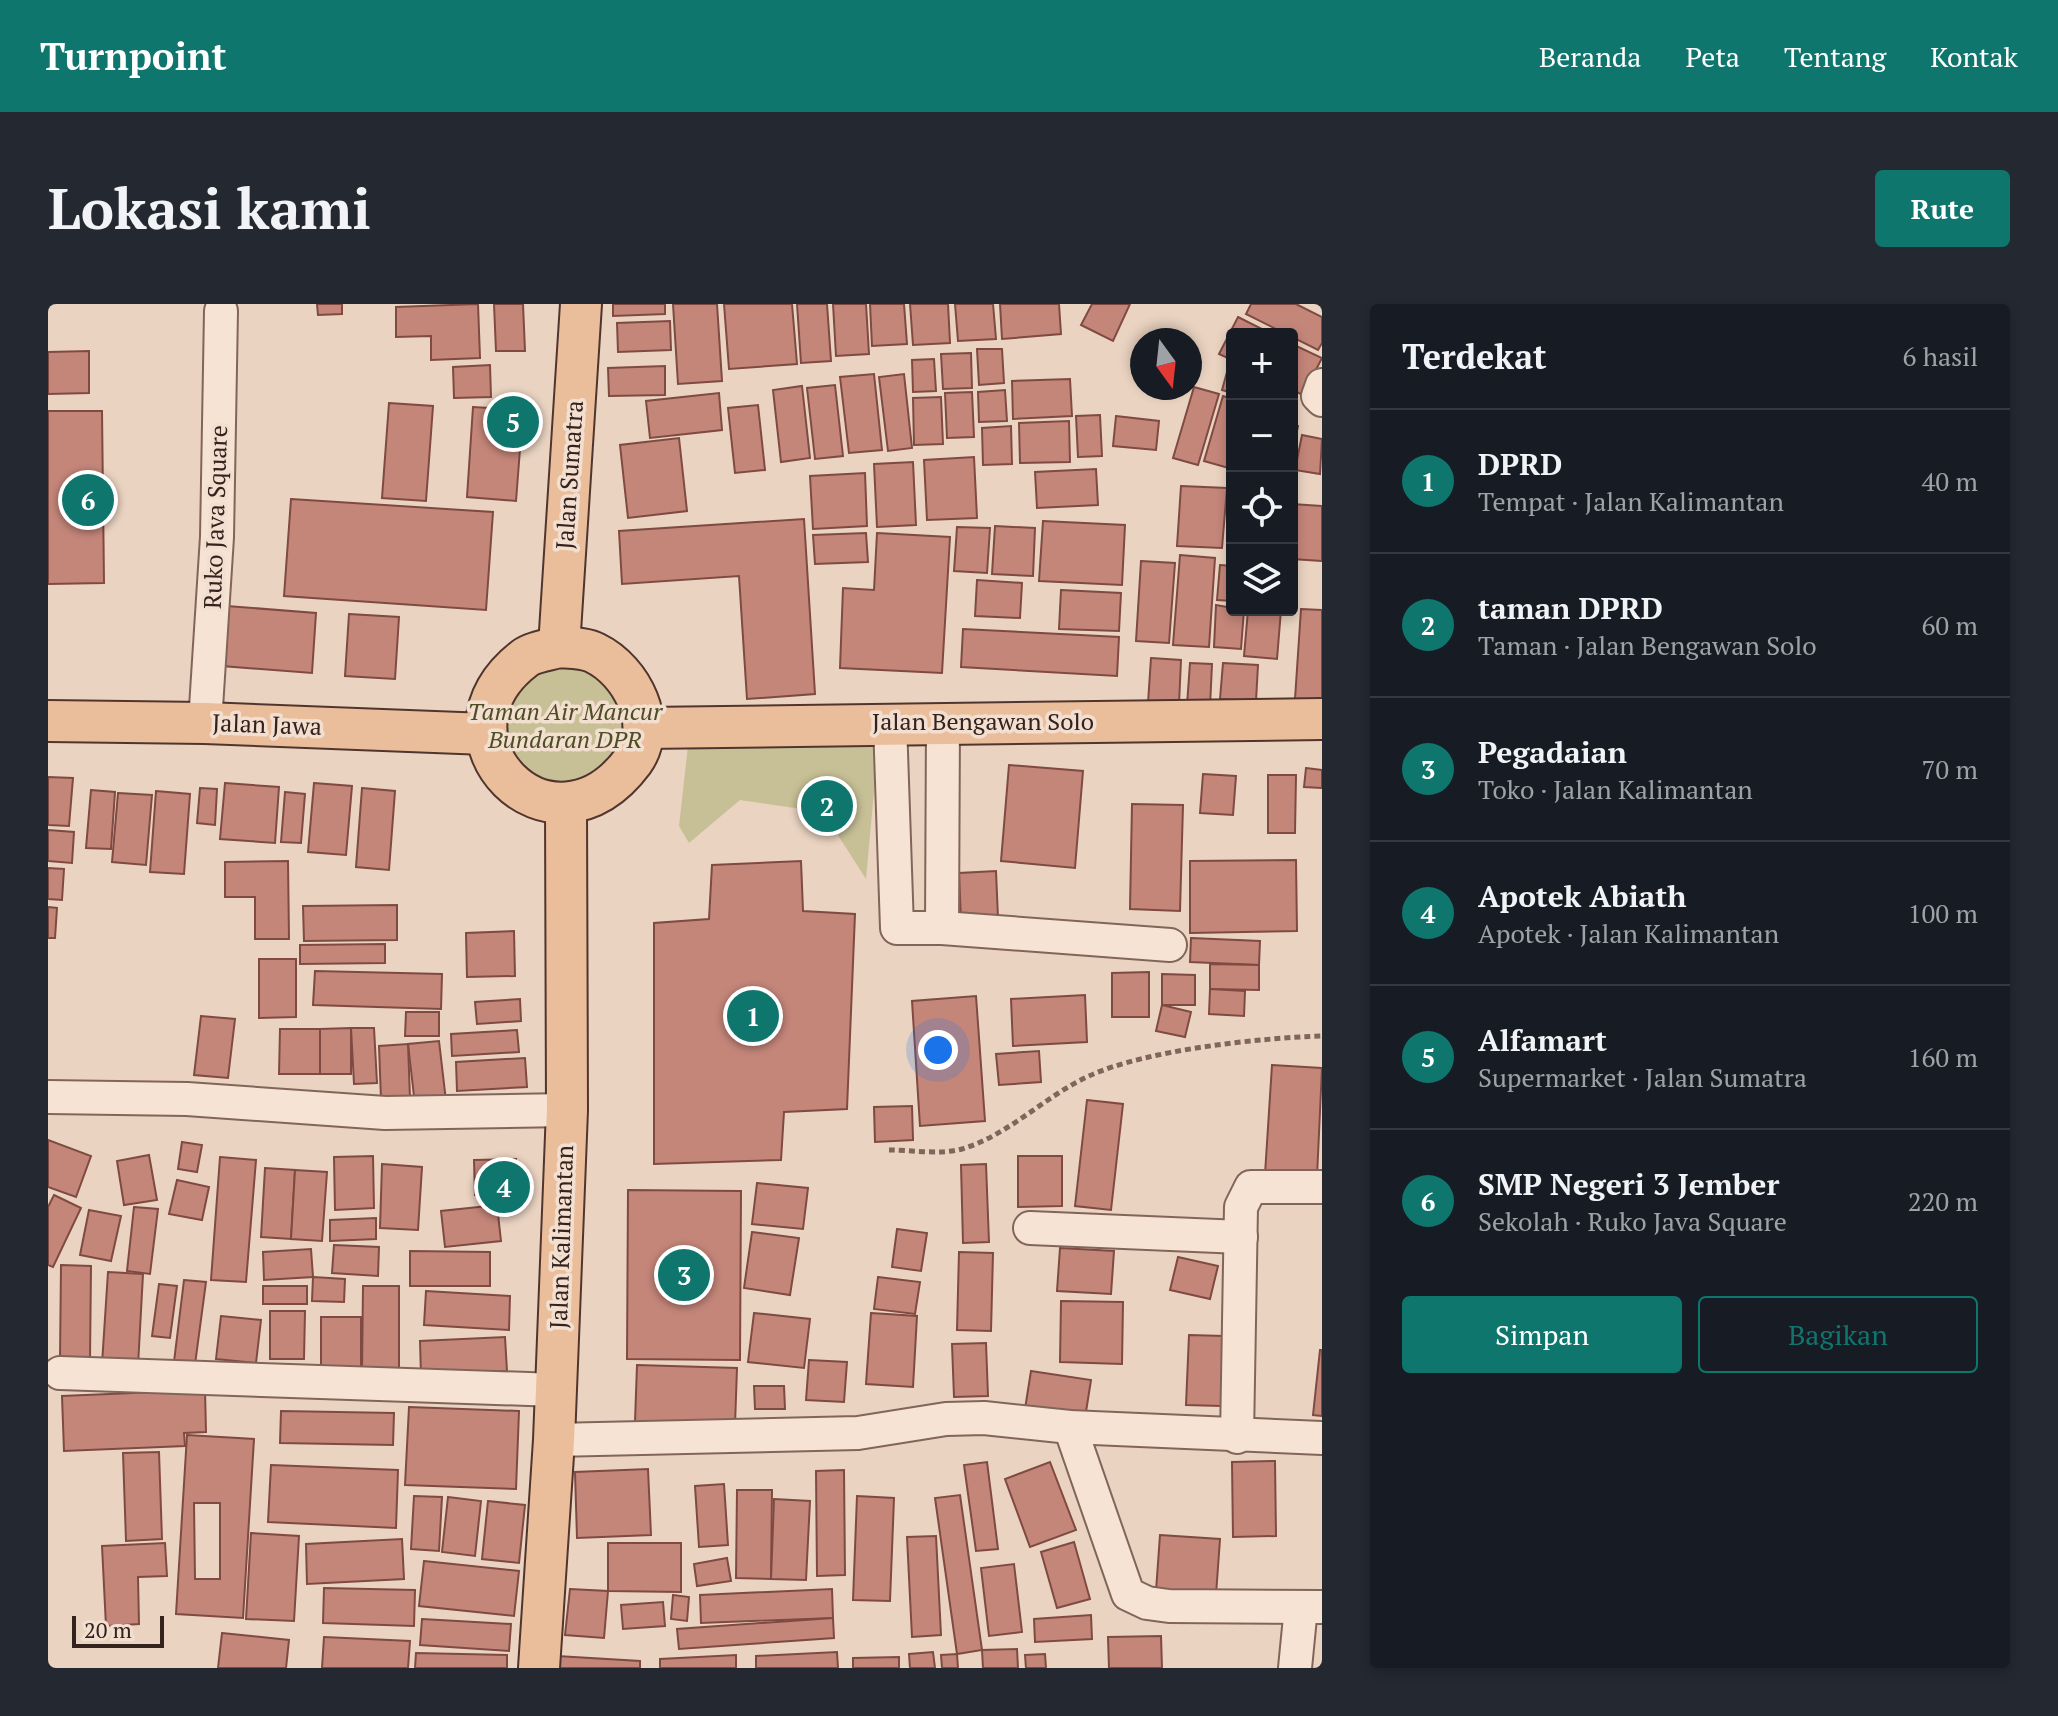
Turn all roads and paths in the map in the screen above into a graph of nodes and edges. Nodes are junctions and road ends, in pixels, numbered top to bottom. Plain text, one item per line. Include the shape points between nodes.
1 (581, 304) edge
2 (221, 311) dead end
3 (559, 647) junction
4 (1322, 719) edge
5 (48, 721) edge
6 (205, 723) junction
7 (890, 723) junction
8 (943, 723) junction
9 (645, 728) junction
10 (486, 734) junction
11 (566, 806) junction
12 (942, 928) junction
13 (1170, 945) dead end
14 (1322, 1036) edge
15 (48, 1097) edge
16 (567, 1110) junction
17 (889, 1150) dead end
18 (1322, 1187) edge
19 (1030, 1228) dead end
20 (1241, 1237) junction
21 (60, 1373) dead end
22 (556, 1390) junction
23 (1070, 1427) junction
24 (1237, 1437) junction
25 (1322, 1438) edge
26 (554, 1440) junction
27 (1311, 1607) edge
28 (539, 1668) edge
29 (1295, 1668) edge

1 - 3 main road, Jalan Sumatra
2 - 6 street, Ruko Java Square via 217,537
3 - 9 main road via 594,652 619,671 642,708
3 - 10 main road via 526,656 504,680 491,699
4 - 8 main road, Jalan Bengawan Solo
5 - 6 main road, Jalan Jawa
6 - 10 main road, Jalan Jawa
7 - 8 main road, Jalan Bengawan Solo
7 - 9 main road, Jalan Bengawan Solo
7 - 12 street via 897,928
8 - 12 street
9 - 11 main road via 640,751 617,782 597,796
10 - 11 main road via 489,755 510,783
11 - 16 main road, Jalan Kalimantan
12 - 13 street
14 - 17 path via 1282,1037 1140,1059 1089,1075 960,1150
15 - 16 street via 187,1099 385,1113
16 - 22 main road, Jalan Kalimantan
18 - 20 street via 1251,1187 1241,1207
19 - 20 street
20 - 24 street
21 - 22 street
22 - 26 main road, Jalan Kalimantan
23 - 24 street
23 - 26 street via 984,1418 858,1433
23 - 27 street via 1128,1594 1169,1606
24 - 25 street
26 - 28 main road, Jalan Kalimantan
27 - 29 street

